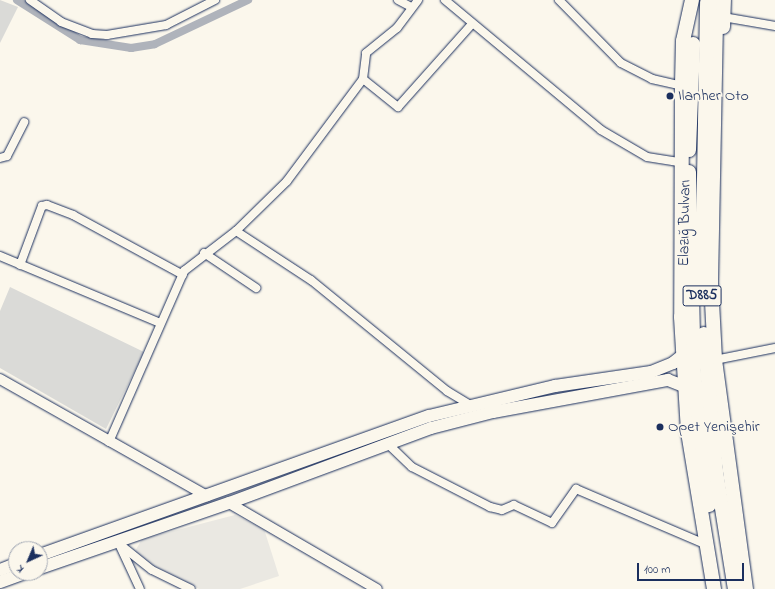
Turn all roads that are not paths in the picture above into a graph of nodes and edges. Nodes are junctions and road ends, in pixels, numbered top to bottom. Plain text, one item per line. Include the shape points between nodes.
1 (30, 0) edge
2 (215, 0) edge
3 (398, 0) edge
4 (418, 0) edge
5 (445, 0) edge
6 (559, 0) edge
7 (692, 0) edge
8 (707, 0) edge
9 (711, 0) edge
10 (724, 0) edge
11 (411, 7) junction
12 (723, 17) junction
13 (471, 25) junction
14 (775, 26) edge
15 (715, 62) junction
16 (363, 78) junction
17 (682, 86) junction
18 (24, 122) dead end
19 (0, 158) edge
20 (679, 162) junction
21 (236, 231) junction
22 (204, 253) junction
23 (0, 256) edge
24 (20, 265) junction
25 (182, 274) junction
26 (256, 288) dead end
27 (160, 323) junction
28 (775, 348) edge
29 (682, 355) junction
30 (715, 360) junction
31 (0, 379) edge
32 (684, 386) junction
33 (469, 404) junction
34 (109, 442) junction
35 (388, 444) junction
36 (207, 496) junction
37 (229, 504) junction
38 (118, 542) junction
39 (707, 546) junction
40 (48, 552) edge
41 (48, 565) edge
42 (140, 589) edge
43 (191, 589) edge
44 (377, 589) edge
45 (714, 589) edge
46 (721, 589) edge
47 (735, 589) edge
48 (746, 589) edge

1 - 2 street via 71,27 107,35 166,25
3 - 11 street
4 - 11 street
5 - 13 street
6 - 17 street via 621,63 652,79
7 - 17 highway via 684,41
7 - 46 highway, Elazığ Bulvarı / D885 via 689,162 692,350
8 - 47 highway, Elazığ Bulvarı / D885 via 701,265 704,349 716,471
9 - 15 highway via 716,21
10 - 12 highway
11 - 16 street via 397,28 366,53
12 - 14 street
12 - 15 highway via 724,38
13 - 16 street via 398,107
13 - 20 street via 622,144 647,156
15 - 30 highway via 711,282
16 - 21 street via 286,181
17 - 20 highway
18 - 19 street via 7,156
20 - 29 highway
21 - 22 street
21 - 33 street via 311,280
22 - 25 street
22 - 26 street
23 - 24 street
24 - 25 street via 42,206 48,205 73,215
24 - 27 street
25 - 27 street
27 - 34 street
28 - 30 street
29 - 32 highway
29 - 33 main road via 673,363 651,372 555,386
30 - 48 highway
31 - 34 street
32 - 35 main road via 668,380 494,412
32 - 39 highway via 688,432
33 - 36 main road
34 - 36 street
35 - 37 main road
35 - 39 street via 412,467 490,507 502,510 514,504 552,522 576,490
36 - 40 main road
37 - 38 main road
37 - 44 street
38 - 41 main road
38 - 42 street
38 - 43 street via 152,570
39 - 45 highway

